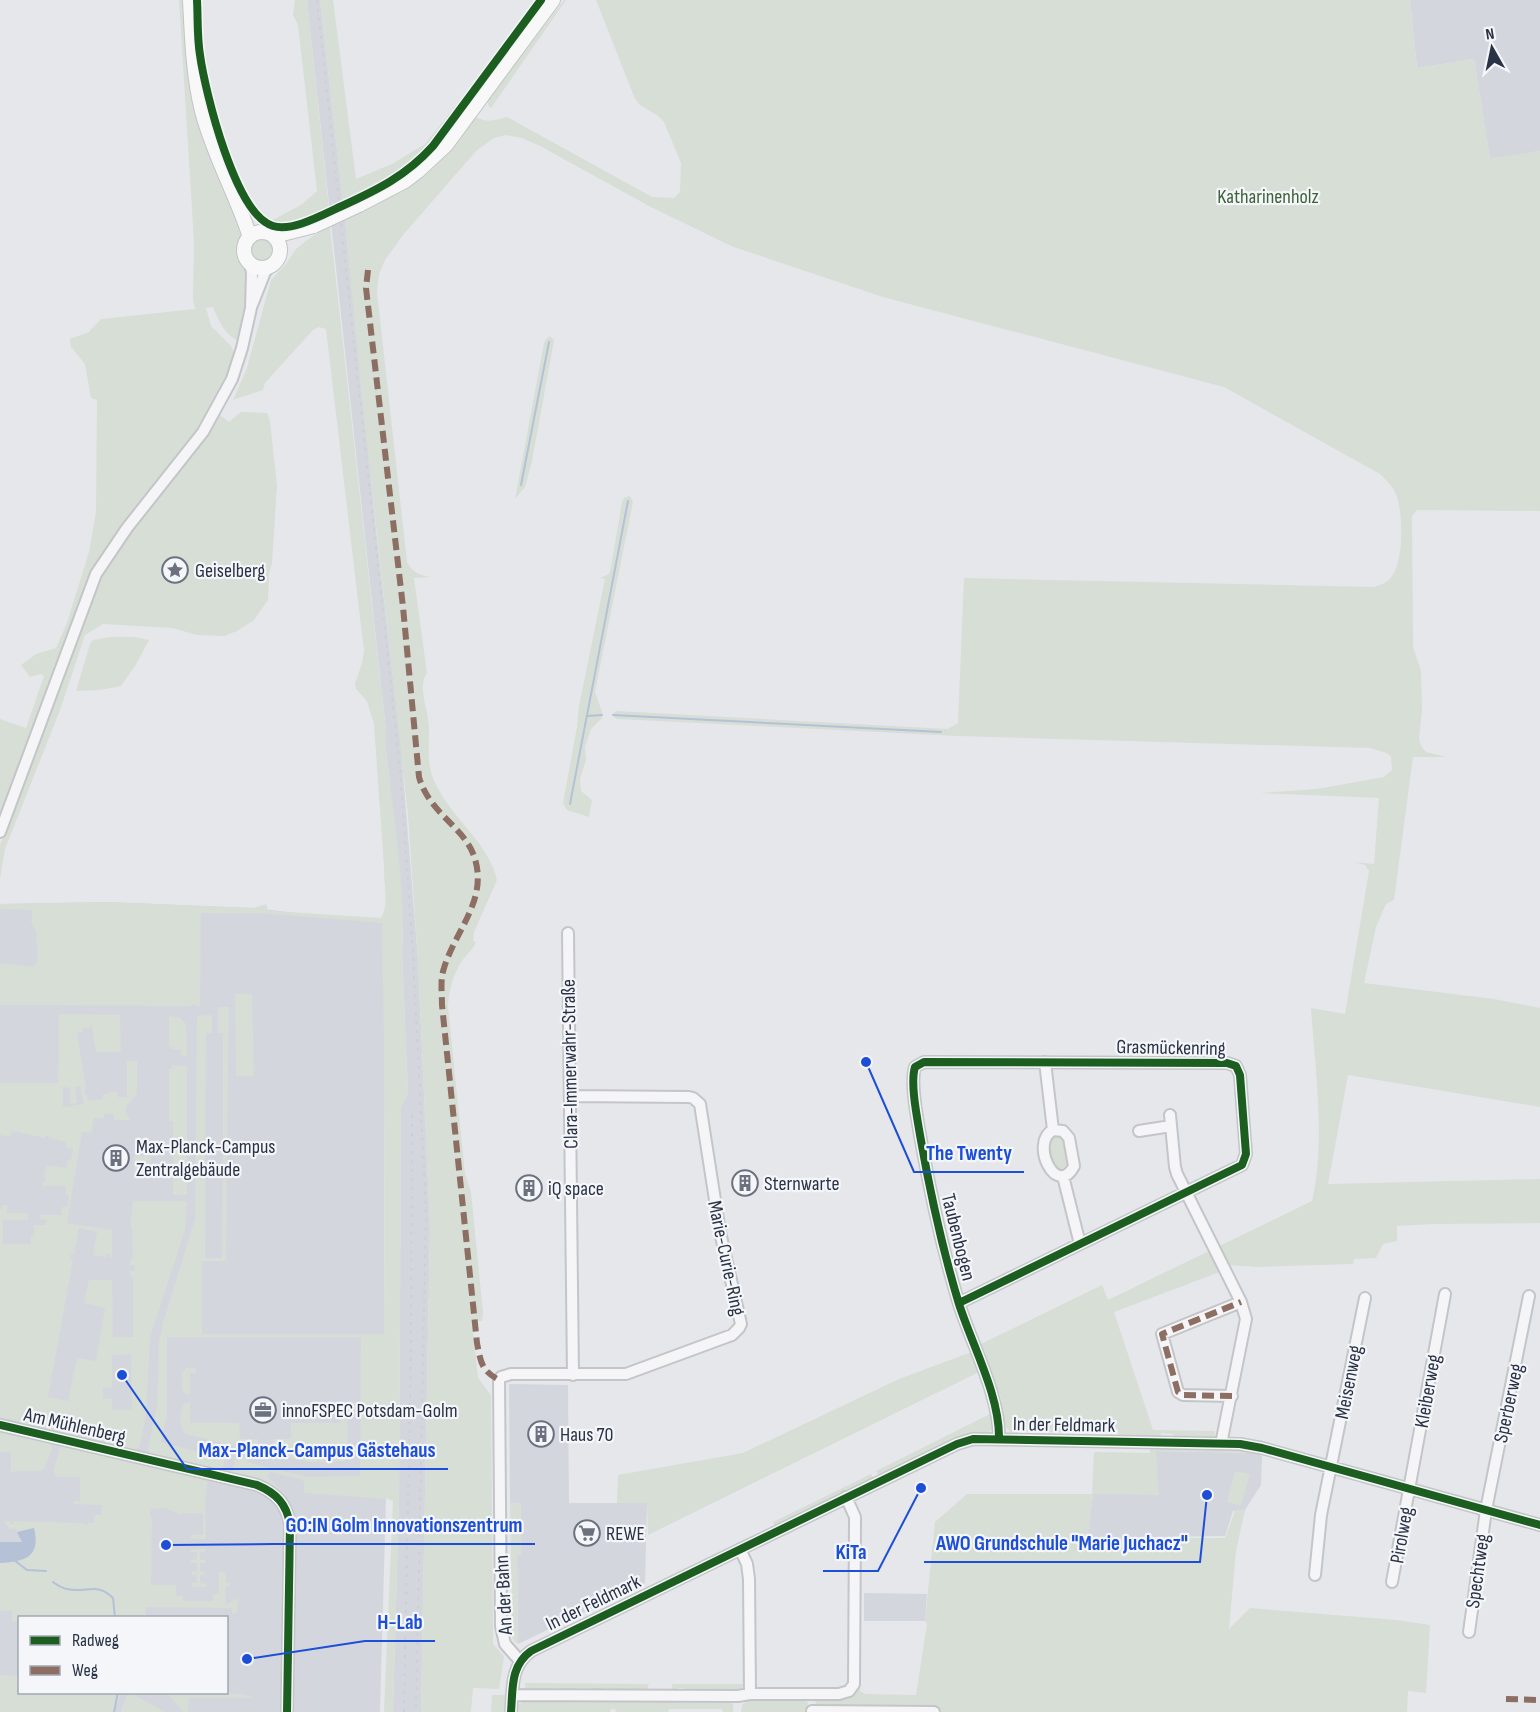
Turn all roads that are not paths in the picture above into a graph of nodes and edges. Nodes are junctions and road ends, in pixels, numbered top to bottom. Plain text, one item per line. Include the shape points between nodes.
1 (190, 0) edge
2 (553, 0) edge
3 (313, 226) junction
4 (255, 235) junction
5 (274, 236) junction
6 (280, 250) junction
7 (250, 263) junction
8 (271, 265) junction
9 (251, 308) junction
10 (0, 832) edge
11 (568, 933) dead end
12 (1045, 1062) junction
13 (913, 1074) joint
14 (570, 1096) junction
15 (1053, 1130) junction
16 (1139, 1131) dead end
17 (1063, 1176) junction
18 (1187, 1192) junction
19 (1080, 1244) junction
20 (1444, 1294) dead end
21 (1529, 1296) dead end
22 (1365, 1298) dead end
23 (1241, 1302) junction
24 (959, 1303) junction
25 (573, 1375) junction
26 (499, 1380) joint
27 (1232, 1396) junction
28 (0, 1425) edge
29 (999, 1439) junction
30 (1221, 1444) junction
31 (1331, 1467) junction
32 (1410, 1488) junction
33 (846, 1497) junction
34 (1486, 1510) junction
35 (1540, 1525) edge
36 (740, 1549) junction
37 (1315, 1575) dead end
38 (1392, 1582) dead end
39 (1469, 1632) dead end
40 (520, 1661) junction
41 (750, 1694) junction
42 (811, 1694) junction
43 (512, 1695) junction
44 (287, 1712) edge
45 (511, 1712) edge
46 (812, 1712) edge
47 (933, 1712) edge

1 - 4 main road via 193,63 202,111 215,150
2 - 3 main road, bridge via 446,145 405,181
3 - 5 main road
3 - 6 main road
4 - 5 main road
4 - 7 main road via 245,247
5 - 6 main road
6 - 8 main road
7 - 8 main road via 260,267
7 - 9 street
8 - 9 street via 264,272
9 - 10 street via 238,364 213,417 126,528 96,574
11 - 14 street, Clara-Immerwahr-Straße
12 - 13 street, Grasmückenring via 924,1062 917,1064
12 - 15 street
12 - 18 street, Grasmückenring via 1236,1066 1240,1075 1244,1162
13 - 24 street, Taubenbogen via 928,1183
14 - 25 street, Clara-Immerwahr-Straße
14 - 25 street, Marie-Curie-Ring via 688,1097 700,1104 720,1232 741,1324 732,1335 631,1373
15 - 17 street via 1044,1142 1048,1167 1053,1174
15 - 17 street via 1063,1131 1070,1142 1074,1166
16 - 18 street via 1171,1121 1175,1167
17 - 19 street
18 - 19 street, Grasmückenring
18 - 23 street
19 - 24 street, Grasmückenring
20 - 32 street, Kleiberweg
21 - 34 street, Sperberweg
22 - 31 street, Meisenweg
23 - 27 street via 1246,1330
23 - 27 street via 1162,1334 1178,1392
24 - 29 street, Taubenbogen via 997,1411
25 - 26 street, Marie-Curie-Ring via 511,1374
26 - 40 street, An der Bahn via 501,1626 505,1644
27 - 30 street
28 - 44 street, Am Mühlenberg via 257,1485 281,1500 290,1525
29 - 30 street, In der Feldmark
29 - 33 street, In der Feldmark via 957,1443
30 - 31 street, In der Feldmark via 1262,1448
31 - 32 street, In der Feldmark
31 - 37 street, Meisenweg
32 - 34 street, In der Feldmark
32 - 38 street, Pirolweg
33 - 36 street, In der Feldmark
33 - 42 street via 855,1517 854,1684 844,1694
34 - 35 street, In der Feldmark
34 - 39 street, Spechtweg
36 - 40 street, In der Feldmark via 540,1647
36 - 41 street via 750,1579
40 - 43 street
41 - 42 street
41 - 43 street
42 - 46 street
43 - 45 street
46 - 47 street

